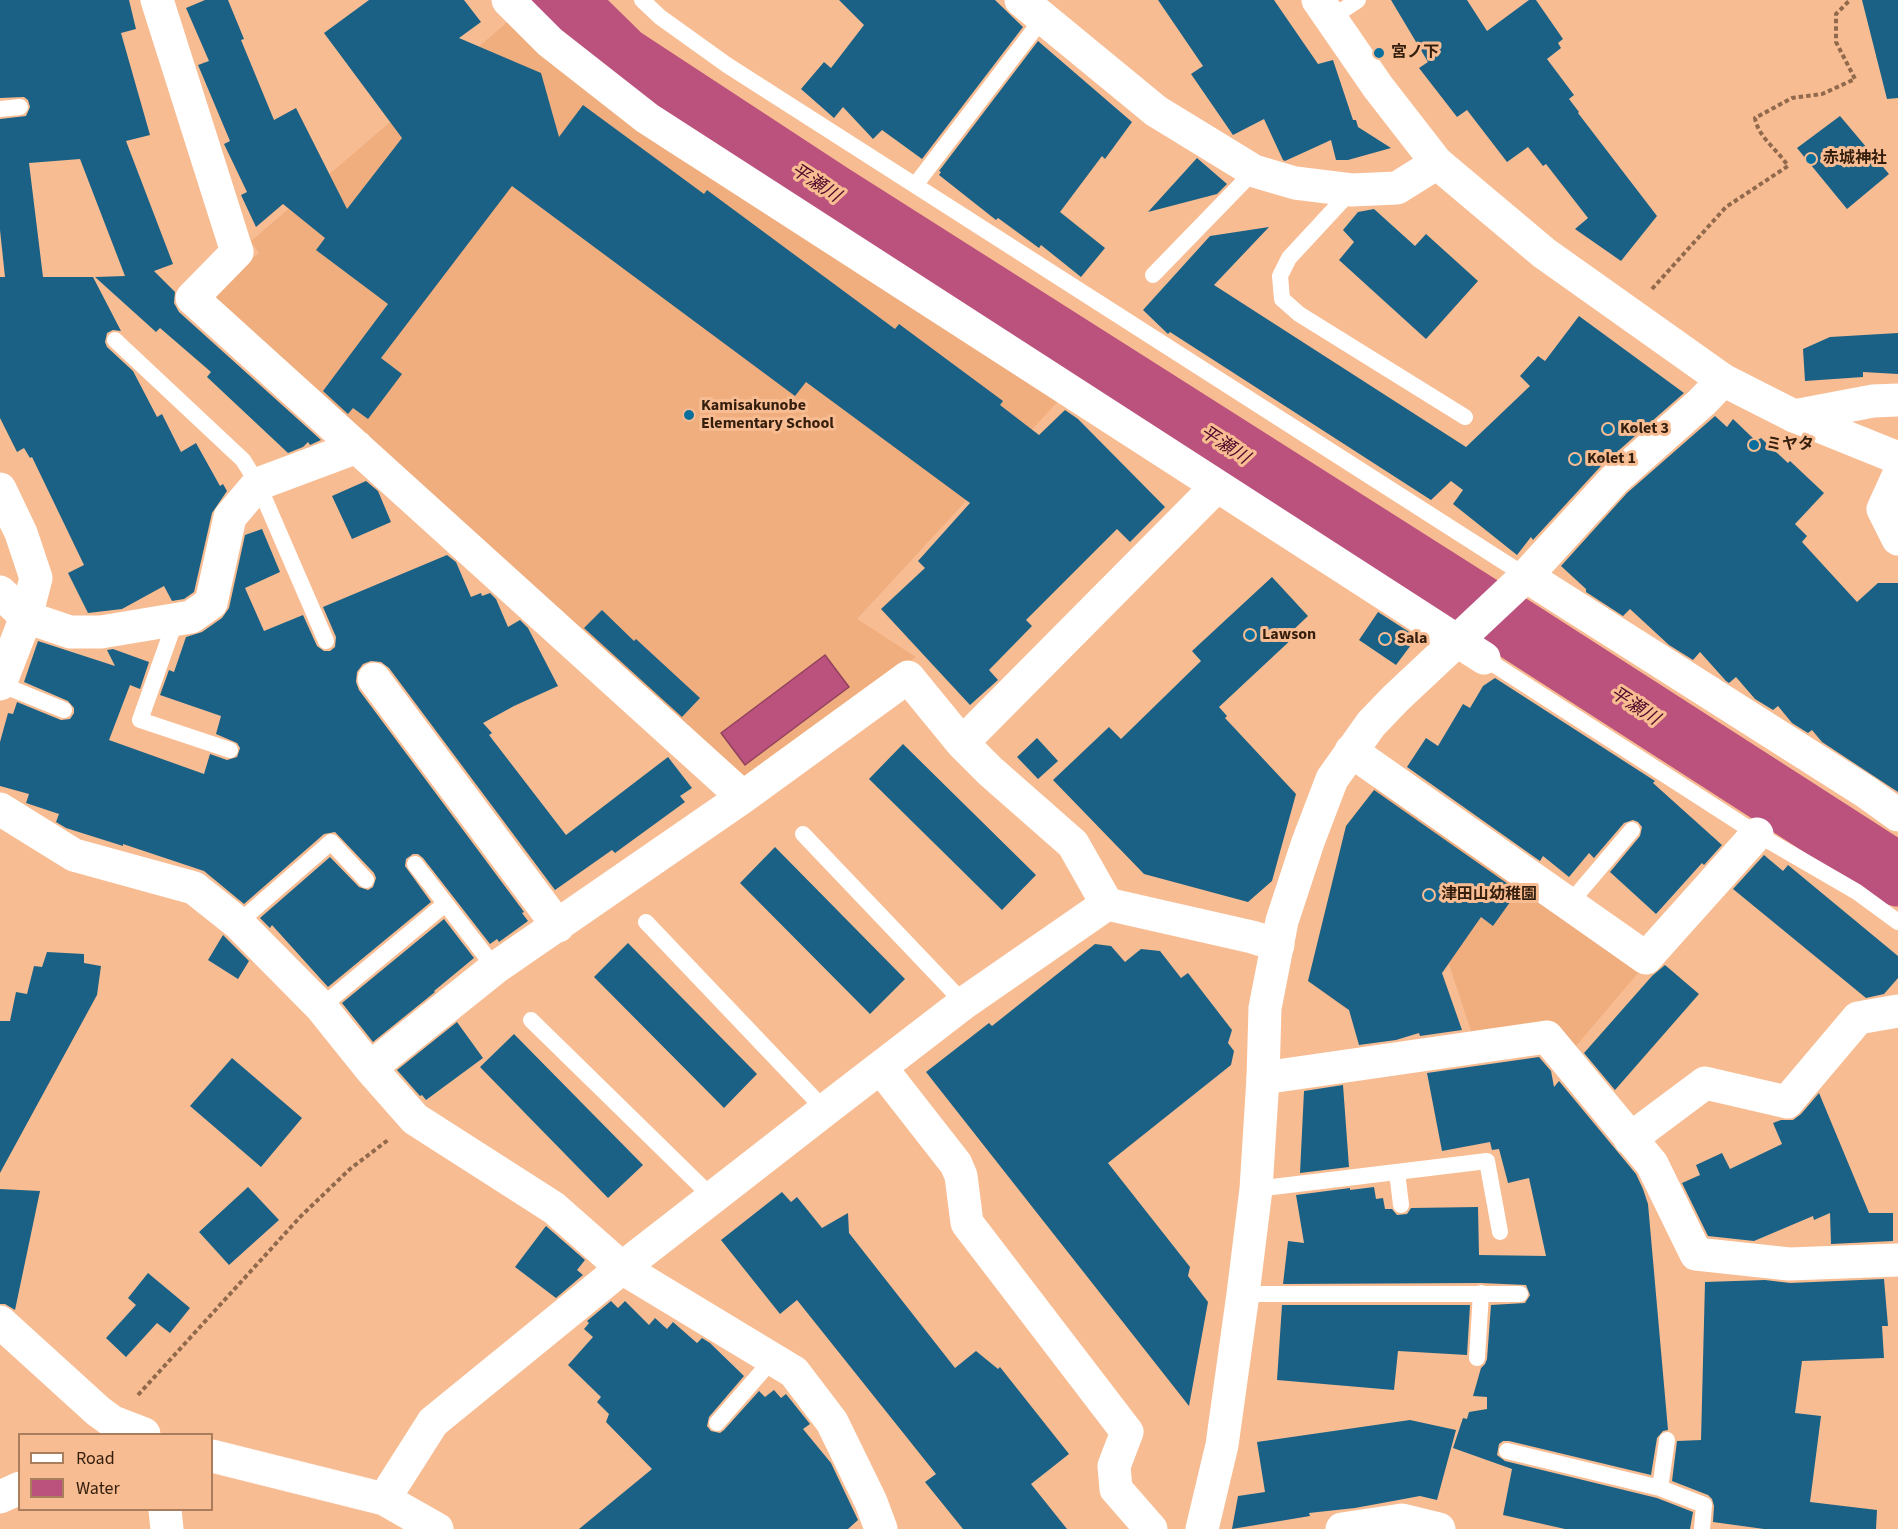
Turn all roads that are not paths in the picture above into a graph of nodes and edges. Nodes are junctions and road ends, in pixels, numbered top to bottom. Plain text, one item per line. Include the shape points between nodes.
1 (157, 0) edge
2 (508, 0) edge
3 (642, 0) edge
4 (1358, 0) edge
5 (1033, 6) edge
6 (1324, 9) edge
7 (20, 107) dead end
8 (0, 109) edge
9 (1437, 162) junction
10 (1254, 171) junction
11 (916, 184) junction
12 (1352, 190) junction
13 (1153, 276) dead end
14 (115, 340) dead end
15 (1723, 380) junction
16 (1898, 400) edge
17 (1794, 416) junction
18 (1465, 417) dead end
19 (357, 447) junction
20 (1898, 458) edge
21 (1898, 476) edge
22 (258, 484) junction
23 (1217, 486) junction
24 (0, 489) edge
25 (1898, 539) edge
26 (1523, 579) junction
27 (0, 592) edge
28 (13, 613) edge
29 (176, 619) junction
30 (326, 641) dead end
31 (1468, 644) junction
32 (374, 679) dead end
33 (0, 684) edge
34 (64, 710) dead end
35 (962, 743) junction
36 (230, 750) dead end
37 (1351, 751) junction
38 (743, 797) junction
39 (0, 809) edge
40 (1898, 815) edge
41 (1632, 830) dead end
42 (803, 834) dead end
43 (1757, 834) junction
44 (415, 864) dead end
45 (366, 880) dead end
46 (1107, 903) junction
47 (445, 904) junction
48 (1569, 904) junction
49 (646, 922) dead end
50 (1898, 922) edge
51 (238, 923) junction
52 (558, 926) junction
53 (1278, 945) junction
54 (495, 968) junction
55 (964, 1003) junction
56 (321, 1007) junction
57 (1898, 1011) edge
58 (531, 1020) dead end
59 (370, 1068) junction
60 (881, 1068) junction
61 (1263, 1078) junction
62 (825, 1110) junction
63 (1630, 1139) junction
64 (1397, 1172) junction
65 (1256, 1189) junction
66 (712, 1197) junction
67 (1401, 1205) dead end
68 (1500, 1232) dead end
69 (1898, 1260) edge
70 (622, 1268) junction
71 (1481, 1293) junction
72 (1243, 1294) junction
73 (1521, 1294) dead end
74 (0, 1322) edge
75 (1477, 1358) dead end
76 (772, 1360) junction
77 (101, 1423) edge
78 (717, 1423) dead end
79 (140, 1433) edge
80 (1667, 1440) dead end
81 (1507, 1452) dead end
82 (213, 1456) edge
83 (1660, 1488) junction
84 (18, 1489) edge
85 (0, 1497) edge
86 (384, 1499) junction
87 (165, 1511) edge
88 (167, 1529) edge
89 (437, 1529) edge
90 (881, 1529) edge
91 (1151, 1529) edge
92 (1202, 1529) edge
93 (1342, 1529) edge
94 (1439, 1529) edge
95 (1702, 1529) edge

1 - 19 street via 237,252 192,298
2 - 23 street via 550,42 647,118
3 - 11 lane via 727,65
4 - 6 lane
5 - 10 street via 1156,111
5 - 11 lane
6 - 9 street
7 - 8 lane
9 - 12 street via 1397,188
9 - 15 street via 1544,253
10 - 12 street via 1295,183
10 - 13 lane
11 - 26 lane
12 - 18 lane via 1289,258 1280,276 1282,299 1299,314
14 - 22 lane via 243,460
15 - 17 street
15 - 26 street via 1614,480
16 - 17 street
17 - 20 street
19 - 22 street
19 - 38 street
21 - 25 street via 1883,509
22 - 29 street via 230,517 211,603 191,617
22 - 30 lane
23 - 31 street
23 - 35 street
24 - 28 street via 36,578
26 - 31 street
26 - 40 street
27 - 28 street
28 - 29 street via 70,632 101,632
28 - 33 street
29 - 36 lane via 140,720
31 - 37 street via 1379,716
31 - 43 lane
32 - 52 street
33 - 34 lane
35 - 38 street via 908,677
35 - 46 street via 1073,844
37 - 48 street
37 - 53 street via 1332,779 1308,842
38 - 52 street
39 - 51 street via 74,855 194,888
41 - 48 lane
42 - 55 lane
43 - 48 street via 1646,958
43 - 50 lane via 1857,892
44 - 47 lane
45 - 51 lane via 331,842
46 - 53 street
46 - 55 street
47 - 54 lane
47 - 56 lane
49 - 62 lane
51 - 56 street
52 - 54 street
53 - 61 street via 1265,1008
54 - 59 street
55 - 60 street
56 - 59 street
57 - 63 street via 1858,1018 1787,1102 1705,1083
58 - 66 lane
59 - 70 street via 415,1119 554,1208
60 - 62 street
60 - 91 street via 956,1164 967,1223 1127,1432 1114,1466 1116,1489
61 - 63 street via 1547,1037
61 - 65 street
62 - 66 street
63 - 69 street via 1652,1164 1696,1254 1790,1264
64 - 65 lane
64 - 67 lane
64 - 68 lane via 1487,1161
65 - 72 street
66 - 70 street
70 - 76 street
70 - 86 street via 433,1422
71 - 72 lane
71 - 73 lane
71 - 75 lane
72 - 92 street via 1222,1445
74 - 77 street
76 - 78 lane
76 - 90 street via 794,1372 832,1422
77 - 79 street
80 - 83 lane
81 - 83 lane
82 - 86 street
83 - 95 lane via 1704,1505
84 - 85 street
86 - 89 street
87 - 88 street
93 - 94 street via 1402,1520

